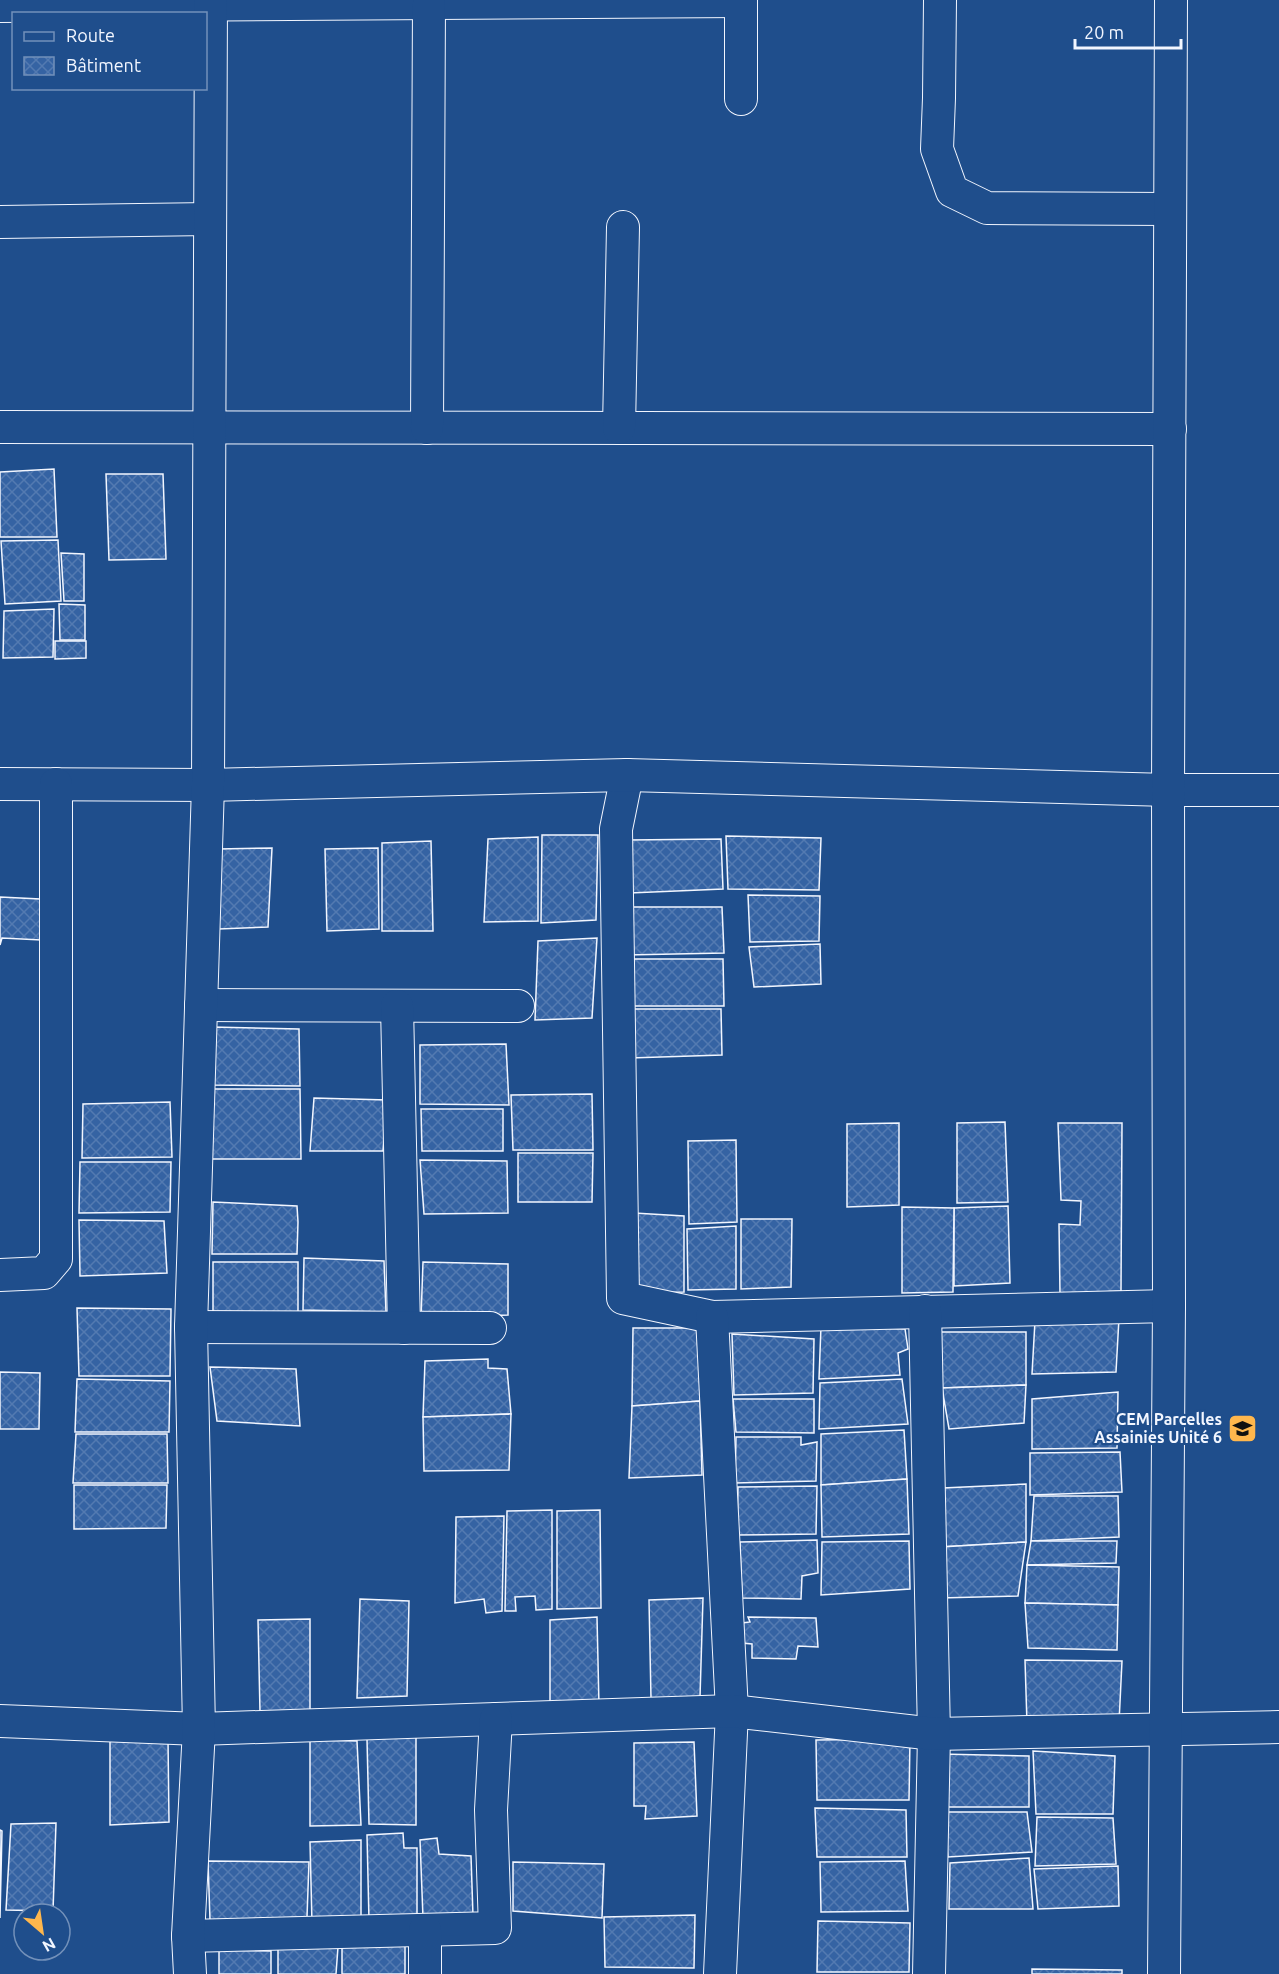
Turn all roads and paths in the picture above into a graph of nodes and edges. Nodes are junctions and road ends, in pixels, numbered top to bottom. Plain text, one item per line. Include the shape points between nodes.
1 (940, 0) edge
2 (1171, 0) edge
3 (741, 1) edge
4 (211, 2) edge
5 (429, 3) junction
6 (0, 6) edge
7 (741, 99) dead end
8 (1170, 209) junction
9 (209, 219) junction
10 (0, 222) edge
11 (622, 227) dead end
12 (0, 427) edge
13 (209, 428) junction
14 (427, 428) junction
15 (619, 428) junction
16 (1170, 429) junction
17 (627, 775) junction
18 (0, 784) edge
19 (56, 784) junction
20 (208, 785) junction
21 (1168, 790) junction
22 (1279, 790) edge
23 (201, 1005) junction
24 (397, 1006) junction
25 (519, 1006) dead end
26 (0, 1275) edge
27 (1169, 1306) junction
28 (925, 1311) junction
29 (712, 1317) junction
30 (191, 1328) junction
31 (404, 1328) junction
32 (490, 1328) dead end
33 (732, 1711) junction
34 (496, 1719) junction
35 (0, 1721) edge
36 (1279, 1727) edge
37 (1166, 1728) junction
38 (199, 1729) junction
39 (934, 1734) junction
40 (425, 1930) junction
41 (188, 1936) junction
42 (190, 1974) edge
43 (425, 1974) edge
44 (720, 1974) edge
45 (929, 1974) edge
46 (1164, 1974) edge

1 - 8 street via 937,149 951,191 987,208
2 - 8 street
3 - 5 street
3 - 7 street
4 - 5 street
4 - 6 street
4 - 9 street
5 - 14 street
8 - 16 street
9 - 10 street
9 - 13 street
11 - 15 street
12 - 13 street
13 - 14 street
13 - 20 street
14 - 15 street
15 - 16 street
16 - 21 street
17 - 20 street
17 - 21 street
17 - 29 street via 616,829 623,1298
18 - 19 street
19 - 20 street
19 - 26 street via 57,1259 44,1273
20 - 23 street
21 - 22 street
21 - 27 street
23 - 24 street
23 - 30 street
24 - 25 street
24 - 31 street
27 - 28 street
27 - 37 street
28 - 29 street
28 - 39 street
29 - 33 street
30 - 31 street
30 - 38 street
31 - 32 street
33 - 34 street
33 - 39 street
33 - 44 street
34 - 38 street
34 - 40 street via 490,1810 495,1929
35 - 38 street
36 - 37 street
37 - 39 street
37 - 46 street
38 - 41 street
39 - 45 street
40 - 41 street
40 - 43 street
41 - 42 street

